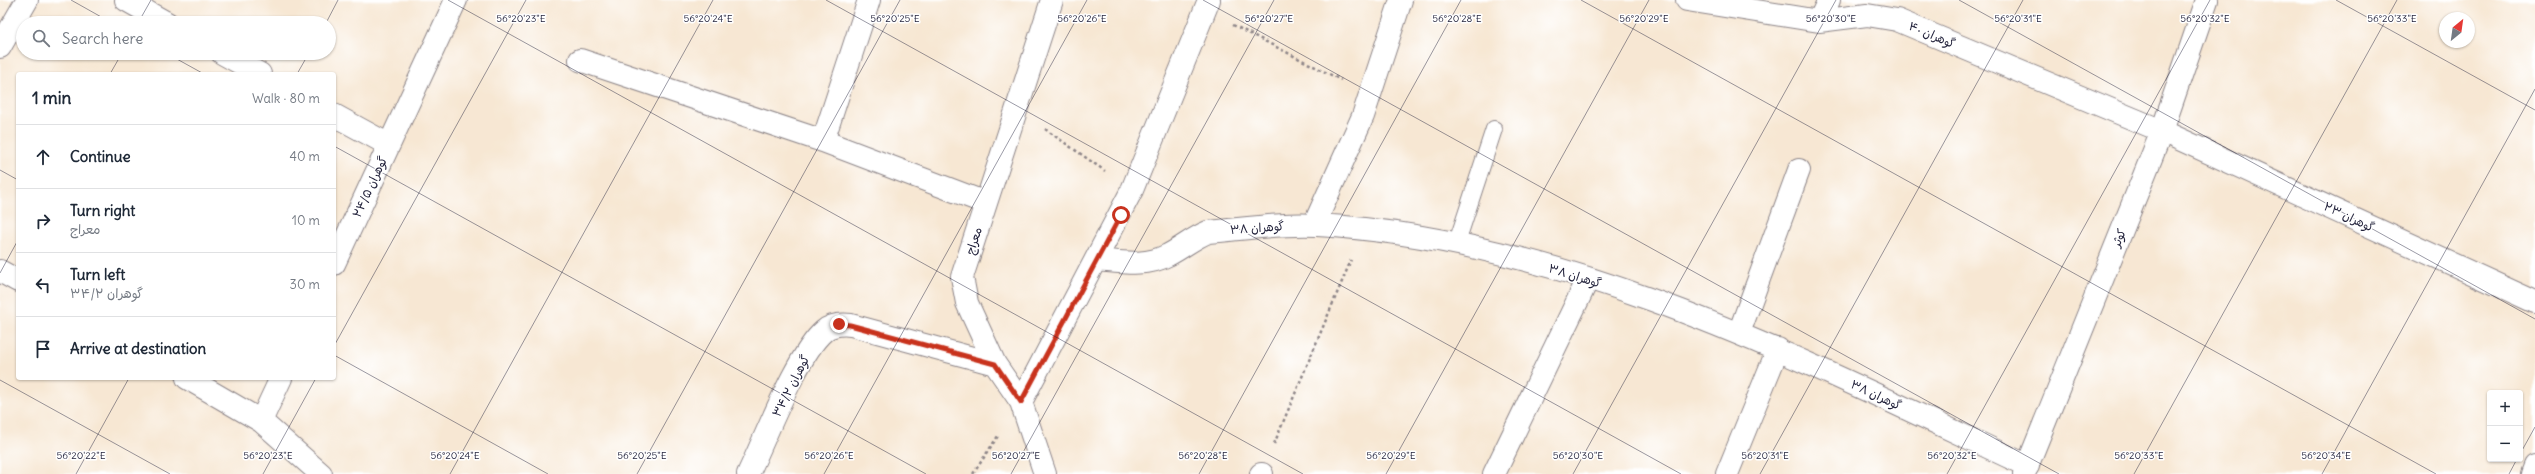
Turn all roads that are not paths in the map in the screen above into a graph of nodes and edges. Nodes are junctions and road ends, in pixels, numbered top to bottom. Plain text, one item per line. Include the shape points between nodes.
1 (27, 0) edge
2 (126, 0) edge
3 (456, 0) edge
4 (870, 0) edge
5 (1052, 0) edge
6 (1401, 0) edge
7 (1687, 0) edge
8 (1829, 0) edge
9 (2206, 0) edge
10 (1207, 5) edge
11 (18, 16) edge
12 (155, 16) edge
13 (16, 19) edge
14 (1820, 21) junction
15 (0, 47) edge
16 (235, 60) edge
17 (580, 60) dead end
18 (256, 72) edge
19 (336, 116) edge
20 (1494, 128) dead end
21 (2162, 131) junction
22 (823, 141) junction
23 (389, 145) junction
24 (1799, 170) dead end
25 (986, 203) junction
26 (1314, 225) junction
27 (1457, 242) junction
28 (336, 260) edge
29 (1097, 260) junction
30 (0, 271) edge
31 (1588, 279) junction
32 (16, 280) edge
33 (2535, 302) edge
34 (1739, 333) junction
35 (1778, 349) junction
36 (995, 364) junction
37 (191, 380) edge
38 (280, 380) edge
39 (1021, 402) junction
40 (261, 420) junction
41 (2535, 466) edge
42 (2026, 470) edge
43 (321, 474) edge
44 (748, 474) edge
45 (1045, 474) edge
46 (1494, 474) edge
47 (1727, 474) edge
48 (2532, 474) edge

1 - 11 street
2 - 12 street
3 - 23 street
4 - 22 street
5 - 25 street, معراج
6 - 26 street via 1363,116
7 - 14 street, گوهران ۴۰
8 - 14 street
9 - 21 street, کوثر
10 - 29 street via 1132,190
13 - 15 street
14 - 21 street, گوهران ۴۰ via 1867,15 1897,20
16 - 18 street
17 - 22 street
19 - 23 street, گوهران ۲۴/۵
20 - 27 lane
21 - 33 street, گوهران ۲۳
21 - 42 street, کوثر
22 - 25 street
23 - 28 street, گوهران ۲۴/۵
24 - 34 street
25 - 36 street, معراج via 962,277 968,302
26 - 27 street, گوهران ۳۸ via 1365,229
26 - 29 street, گوهران ۳۸ via 1208,232 1195,237 1167,256 1151,262
27 - 31 street, گوهران ۳۸
29 - 39 street
30 - 32 street
31 - 34 street, گوهران ۳۸
31 - 46 street
34 - 35 street, گوهران ۳۸
35 - 42 street, گوهران ۳۸
35 - 47 street
36 - 39 street, معراج
36 - 44 street, گوهران ۳۴/۲ via 850,325 839,324 825,330 802,360
37 - 40 street
38 - 40 street
39 - 45 street, معراج
40 - 43 street
41 - 48 street

